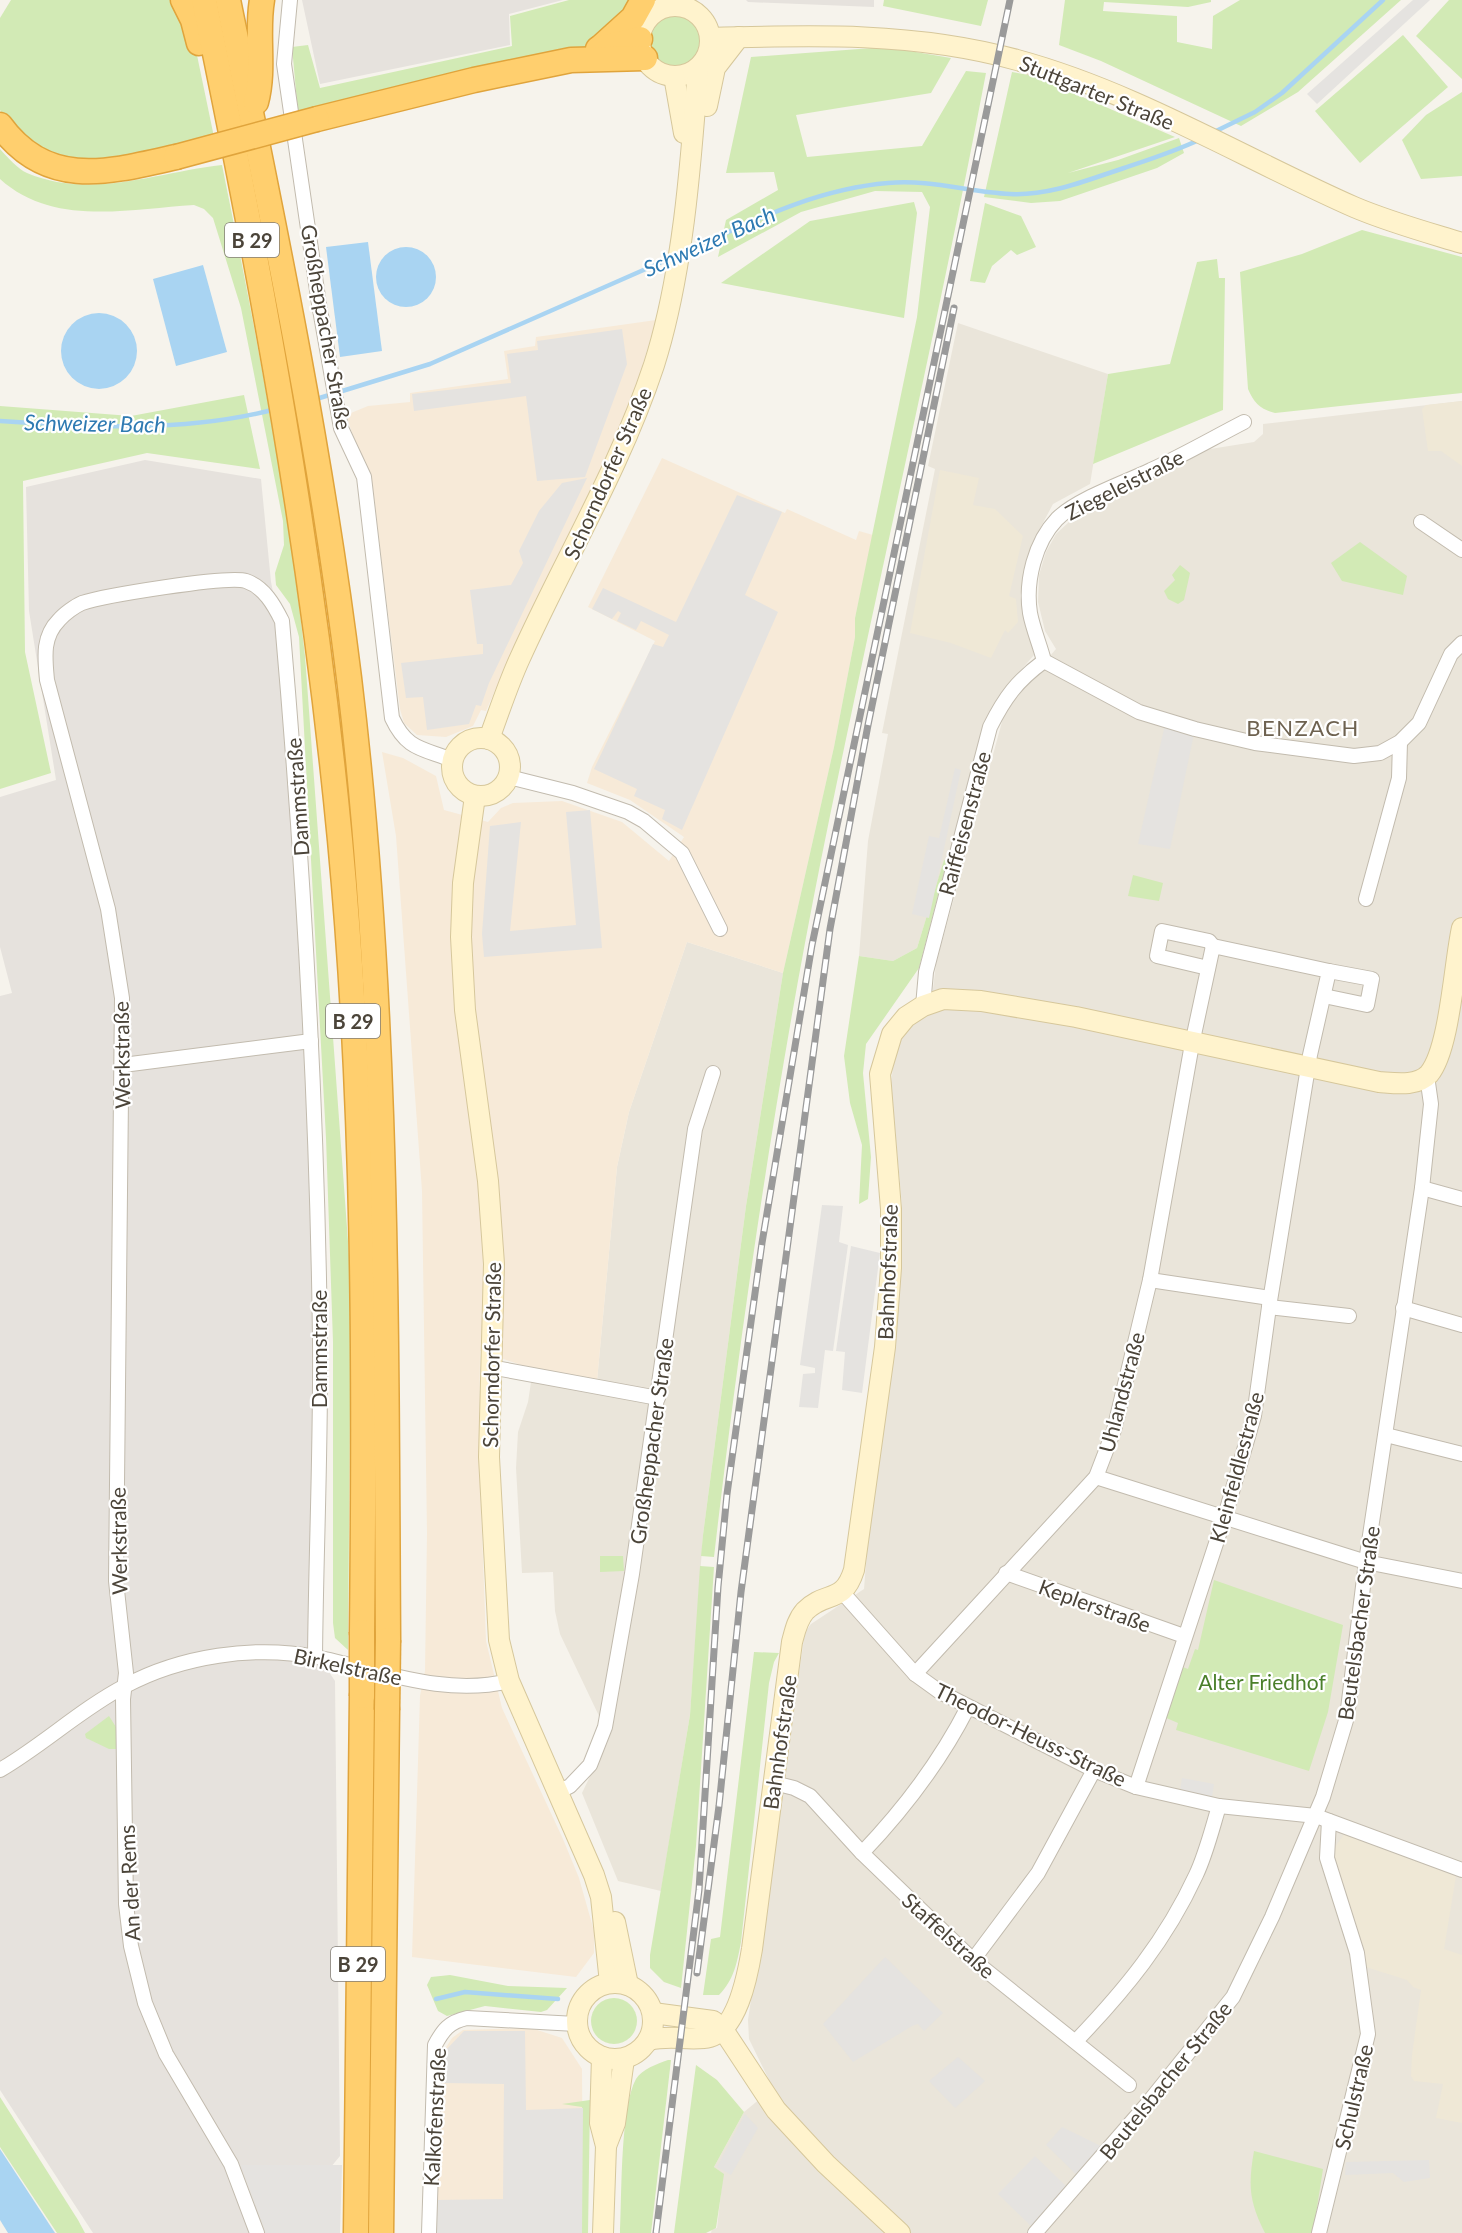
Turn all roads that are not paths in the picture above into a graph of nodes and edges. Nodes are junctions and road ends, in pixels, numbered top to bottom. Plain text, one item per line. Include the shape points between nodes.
1 (183, 0) edge
2 (204, 0) edge
3 (228, 0) edge
4 (262, 0) edge
5 (291, 0) edge
6 (669, 3) edge
7 (739, 37) junction
8 (710, 38) junction
9 (600, 48) junction
10 (642, 48) junction
11 (571, 60) junction
12 (698, 68) junction
13 (674, 76) junction
14 (221, 81) junction
15 (252, 114) junction
16 (0, 125) edge
17 (686, 196) junction
18 (1462, 243) edge
19 (1244, 422) dead end
20 (1421, 522) dead end
21 (1462, 550) edge
22 (234, 579) joint
23 (1462, 643) edge
24 (1044, 661) junction
25 (489, 739) junction
26 (1400, 742) junction
27 (452, 760) junction
28 (509, 777) junction
29 (476, 796) junction
30 (1366, 899) dead end
31 (720, 928) dead end
32 (1462, 928) edge
33 (1213, 946) junction
34 (1208, 968) junction
35 (1329, 971) junction
36 (1324, 996) junction
37 (923, 1005) junction
38 (311, 1041) junction
39 (1192, 1044) junction
40 (123, 1065) junction
41 (1308, 1068) junction
42 (1432, 1068) junction
43 (713, 1073) dead end
44 (1422, 1188) junction
45 (1462, 1199) edge
46 (1150, 1280) junction
47 (1270, 1303) junction
48 (1403, 1308) junction
49 (1349, 1316) dead end
50 (1462, 1325) edge
51 (490, 1368) junction
52 (658, 1398) junction
53 (1386, 1435) junction
54 (1462, 1454) edge
55 (1096, 1477) junction
56 (1225, 1515) junction
57 (1366, 1562) junction
58 (1006, 1573) junction
59 (1462, 1581) edge
60 (843, 1593) junction
61 (1184, 1636) junction
62 (315, 1657) junction
63 (915, 1674) junction
64 (509, 1682) junction
65 (125, 1686) junction
66 (968, 1707) junction
67 (0, 1770) edge
68 (1094, 1770) junction
69 (774, 1784) junction
70 (1136, 1786) junction
71 (558, 1792) junction
72 (1219, 1806) junction
73 (1316, 1816) junction
74 (1329, 1821) junction
75 (862, 1854) junction
76 (1462, 1870) edge
77 (973, 1960) junction
78 (619, 1984) junction
79 (652, 2013) junction
80 (576, 2024) junction
81 (722, 2028) junction
82 (649, 2040) junction
83 (1076, 2041) junction
84 (602, 2057) junction
85 (624, 2059) junction
86 (1129, 2085) dead end
87 (606, 2146) junction
88 (257, 2233) edge
89 (356, 2233) edge
90 (381, 2233) edge
91 (429, 2233) edge
92 (603, 2233) edge
93 (900, 2233) edge
94 (1035, 2233) edge
95 (1319, 2233) edge

1 - 14 highway, B 29 via 202,55
2 - 14 highway, B 29
3 - 15 highway, B 29
4 - 15 highway via 261,84
5 - 27 street, Großheppacher Straße via 284,64 340,428 364,477 392,718 400,735 412,745
6 - 8 street via 703,19
6 - 9 highway via 628,24
6 - 10 street via 646,23
7 - 8 street, Stuttgarter Straße
7 - 17 street, Schorndorfer Straße via 715,68 710,83
7 - 18 street, Stuttgarter Straße via 871,37 964,48 1018,60 1192,131 1357,208
8 - 12 street via 705,60
9 - 10 highway
9 - 11 highway
10 - 11 highway
10 - 13 street via 657,71
11 - 16 highway, bridge via 474,80 120,169 76,171 37,159
12 - 13 street via 687,75
12 - 17 street, Schorndorfer Straße
13 - 17 street, Schorndorfer Straße via 684,122
14 - 89 highway, B 29, bridge via 284,407 324,683 351,973 361,1186 362,1696
15 - 90 highway, B 29, bridge via 308,401 349,681 375,970 387,1293 388,1640
17 - 25 street, Schorndorfer Straße via 654,364 608,483 519,659
19 - 24 street, Ziegeleistraße via 1095,495 1058,518 1033,562 1028,590 1030,614
20 - 21 street
22 - 38 street, Dammstraße via 258,587 282,621 300,832
22 - 40 street, Werkstraße via 80,604 59,620 45,644 46,680 108,909 122,998
23 - 26 street via 1451,654 1419,723
24 - 26 street via 1139,712 1255,743 1354,756 1380,753
24 - 37 street, Raiffeisenstraße via 1021,678 990,727 929,962
25 - 27 street via 470,740
25 - 28 street via 498,743 509,758
26 - 30 street via 1399,778
27 - 29 street via 459,787
28 - 29 street via 492,795
28 - 31 street via 573,793 628,812 644,822 682,854
29 - 51 street, Schorndorfer Straße via 466,854 461,937 465,1010 488,1181 493,1252
32 - 42 street, Beutelsbacher Straße via 1446,1027
33 - 34 street, Uhlandstraße
33 - 34 street via 1162,931 1157,956
33 - 35 street
34 - 39 street, Uhlandstraße
35 - 36 street, Kleinfeldlestraße
35 - 36 street via 1372,979 1369,997 1367,1005
36 - 41 street, Kleinfeldlestraße
37 - 39 street, Bahnhofstraße via 943,999 981,1001 1076,1017
37 - 60 street, Bahnhofstraße via 891,1034 880,1074 891,1209 891,1268 885,1347 854,1570
38 - 40 street
38 - 62 street, Dammstraße via 320,1340
39 - 41 street, Bahnhofstraße
39 - 46 street, Uhlandstraße
40 - 65 street, Werkstraße via 116,1557
41 - 42 street, Bahnhofstraße via 1406,1084
41 - 47 street, Kleinfeldlestraße
42 - 44 street, Beutelsbacher Straße
43 - 52 street, Großheppacher Straße via 695,1129
44 - 45 street
44 - 48 street, Beutelsbacher Straße
46 - 47 street
46 - 55 street, Uhlandstraße via 1114,1430
47 - 49 street
47 - 56 street, Kleinfeldlestraße via 1254,1416
48 - 50 street
48 - 53 street, Beutelsbacher Straße
51 - 52 street
51 - 64 street, Schorndorfer Straße via 494,1579 499,1640
52 - 71 street, Großheppacher Straße via 605,1727 590,1765 570,1786
53 - 54 street
53 - 57 street, Beutelsbacher Straße
55 - 56 street
55 - 58 street, Uhlandstraße
56 - 57 street
56 - 61 street, Kleinfeldlestraße
57 - 59 street
57 - 73 street, Beutelsbacher Straße via 1347,1717
58 - 61 street, Keplerstraße
58 - 63 street, Uhlandstraße
60 - 63 street, Theodor-Heuss-Straße
60 - 69 street, Bahnhofstraße via 815,1603 797,1624
61 - 70 street, Kleinfeldlestraße
62 - 64 street, Birkelstraße via 445,1686 484,1688
62 - 65 street, Birkelstraße via 282,1652 224,1656 176,1665
63 - 66 street, Theodor-Heuss-Straße
64 - 71 street, Schorndorfer Straße
65 - 67 street, Birkelstraße
65 - 88 street, An der Rems via 126,1904 145,2004 166,2054 231,2164
66 - 68 street, Theodor-Heuss-Straße
66 - 75 street via 921,1786
68 - 70 street, Theodor-Heuss-Straße
68 - 77 street via 1038,1873
69 - 75 street, Staffelstraße via 810,1796
69 - 81 street, Bahnhofstraße via 746,1983 735,2011
70 - 72 street, Theodor-Heuss-Straße
71 - 78 street, Schorndorfer Straße via 601,1897
72 - 73 street, Theodor-Heuss-Straße
72 - 83 street via 1197,1874 1166,1933 1126,1988
73 - 74 street, Theodor-Heuss-Straße
73 - 94 street, Beutelsbacher Straße via 1233,1997 1148,2103
74 - 76 street, Theodor-Heuss-Straße
74 - 95 street, Schulstraße via 1327,1858 1357,1953 1368,2034
75 - 77 street, Staffelstraße
77 - 83 street, Staffelstraße
78 - 79 street via 644,1995
78 - 80 street via 589,1992 577,2012
79 - 81 street via 713,2021
79 - 82 street
80 - 84 street via 584,2044
80 - 91 street, Kalkofenstraße via 467,2018 454,2021 443,2030 434,2055
81 - 82 street via 704,2038 673,2036
81 - 93 street via 776,2110 826,2164
82 - 85 street
83 - 86 street, Staffelstraße
84 - 85 street
84 - 87 street via 600,2123
85 - 87 street via 615,2123
87 - 92 street

